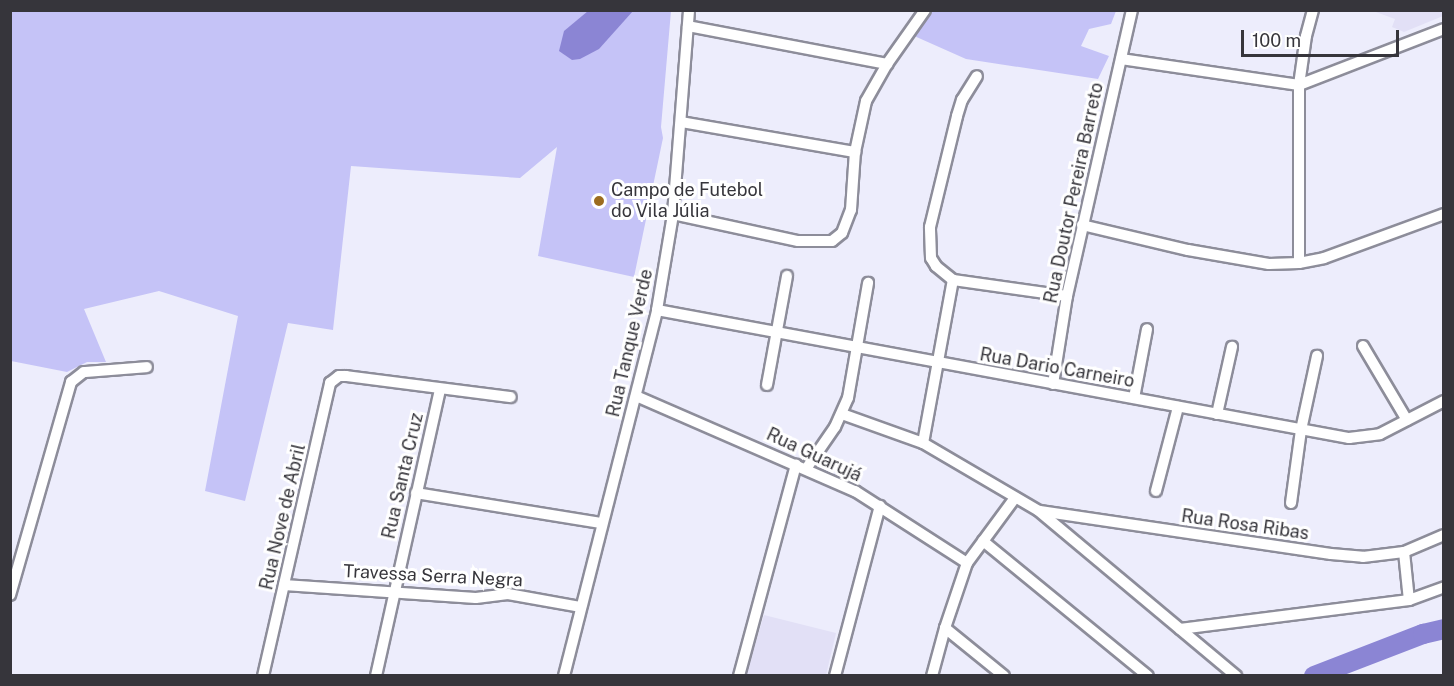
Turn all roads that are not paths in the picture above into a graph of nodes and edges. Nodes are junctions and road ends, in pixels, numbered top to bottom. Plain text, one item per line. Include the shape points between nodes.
1 (689, 10) edge
2 (925, 10) edge
3 (1132, 10) edge
4 (1313, 10) edge
5 (688, 26) junction
6 (1443, 29) edge
7 (1121, 59) junction
8 (887, 64) junction
9 (977, 76) dead end
10 (1299, 85) junction
11 (681, 122) junction
12 (855, 152) junction
13 (673, 214) junction
14 (1443, 214) edge
15 (1082, 225) junction
16 (1299, 263) junction
17 (787, 276) dead end
18 (952, 280) junction
19 (868, 284) dead end
20 (1067, 296) junction
21 (657, 310) junction
22 (1147, 328) dead end
23 (775, 332) junction
24 (1232, 346) dead end
25 (1363, 346) dead end
26 (858, 347) junction
27 (1317, 356) dead end
28 (937, 362) junction
29 (147, 367) dead end
30 (1053, 384) junction
31 (767, 385) dead end
32 (440, 389) junction
33 (636, 396) junction
34 (511, 397) dead end
35 (1134, 398) junction
36 (1443, 401) edge
37 (1178, 407) junction
38 (842, 414) junction
39 (1217, 414) junction
40 (1407, 420) junction
41 (1301, 430) junction
42 (923, 443) junction
43 (801, 467) junction
44 (1156, 491) dead end
45 (416, 493) junction
46 (1015, 498) junction
47 (1291, 503) dead end
48 (880, 506) junction
49 (1039, 511) junction
50 (601, 523) junction
51 (1443, 535) edge
52 (983, 541) junction
53 (1404, 552) junction
54 (968, 563) junction
55 (285, 585) junction
56 (1443, 587) edge
57 (394, 592) junction
58 (10, 595) edge
59 (1409, 600) junction
60 (580, 607) junction
61 (945, 628) junction
62 (1180, 629) junction
63 (263, 675) edge
64 (376, 675) edge
65 (564, 675) edge
66 (739, 675) edge
67 (835, 675) edge
68 (932, 675) edge
69 (1004, 675) edge
70 (1148, 675) edge
71 (1236, 675) edge

1 - 5 street, Rua Tanque Verde
2 - 8 street
3 - 7 street, Rua Doutor Pereira Barreto
4 - 10 street
5 - 8 street
5 - 11 street, Rua Tanque Verde
6 - 10 street
7 - 10 street
7 - 15 street, Rua Doutor Pereira Barreto
8 - 12 street via 866,101
9 - 18 street via 962,100 930,227 931,258
10 - 16 street
11 - 12 street
11 - 13 street, Rua Tanque Verde
12 - 13 street via 851,210 842,232 832,241 798,241
13 - 21 street, Rua Tanque Verde
14 - 16 street via 1324,258
15 - 16 street via 1200,252 1269,264
15 - 20 street, Rua Doutor Pereira Barreto
17 - 23 street
18 - 20 street
18 - 28 street
19 - 26 street
20 - 30 street, Rua Doutor Pereira Barreto
21 - 23 street, Rua Dario Carneiro
21 - 33 street, Rua Tanque Verde
22 - 35 street
23 - 26 street, Rua Dario Carneiro
23 - 31 street
24 - 39 street
25 - 40 street
26 - 28 street, Rua Dario Carneiro
26 - 38 street
27 - 41 street
28 - 30 street, Rua Dario Carneiro
28 - 42 street
29 - 58 street via 84,372 71,382
30 - 35 street, Rua Dario Carneiro
32 - 34 street
32 - 45 street, Rua Santa Cruz
32 - 55 street, Rua Nove de Abril via 346,376 330,383
33 - 43 street, Rua Guarujá
33 - 50 street, Rua Tanque Verde
35 - 37 street, Rua Dario Carneiro
36 - 40 street, Rua Dario Carneiro
37 - 39 street, Rua Dario Carneiro
37 - 44 street
38 - 42 street
38 - 43 street
39 - 41 street, Rua Dario Carneiro
40 - 41 street, Rua Dario Carneiro via 1380,434 1356,439
41 - 47 street
42 - 46 street
43 - 48 street, Rua Guarujá
43 - 66 street
45 - 50 street
45 - 57 street, Rua Santa Cruz
46 - 49 street
46 - 52 street
48 - 54 street, Rua Guarujá
48 - 67 street
49 - 53 street, Rua Rosa Ribas via 1331,555
49 - 62 street
50 - 60 street, Rua Tanque Verde
51 - 53 street, Rua Rosa Ribas
52 - 54 street
52 - 70 street
53 - 59 street
54 - 61 street
55 - 57 street, Travessa Serra Negra
55 - 63 street, Rua Nove de Abril
56 - 59 street
57 - 60 street, Travessa Serra Negra via 477,598 508,594
57 - 64 street, Rua Santa Cruz
59 - 62 street
60 - 65 street, Rua Tanque Verde
61 - 68 street
61 - 69 street
62 - 71 street

